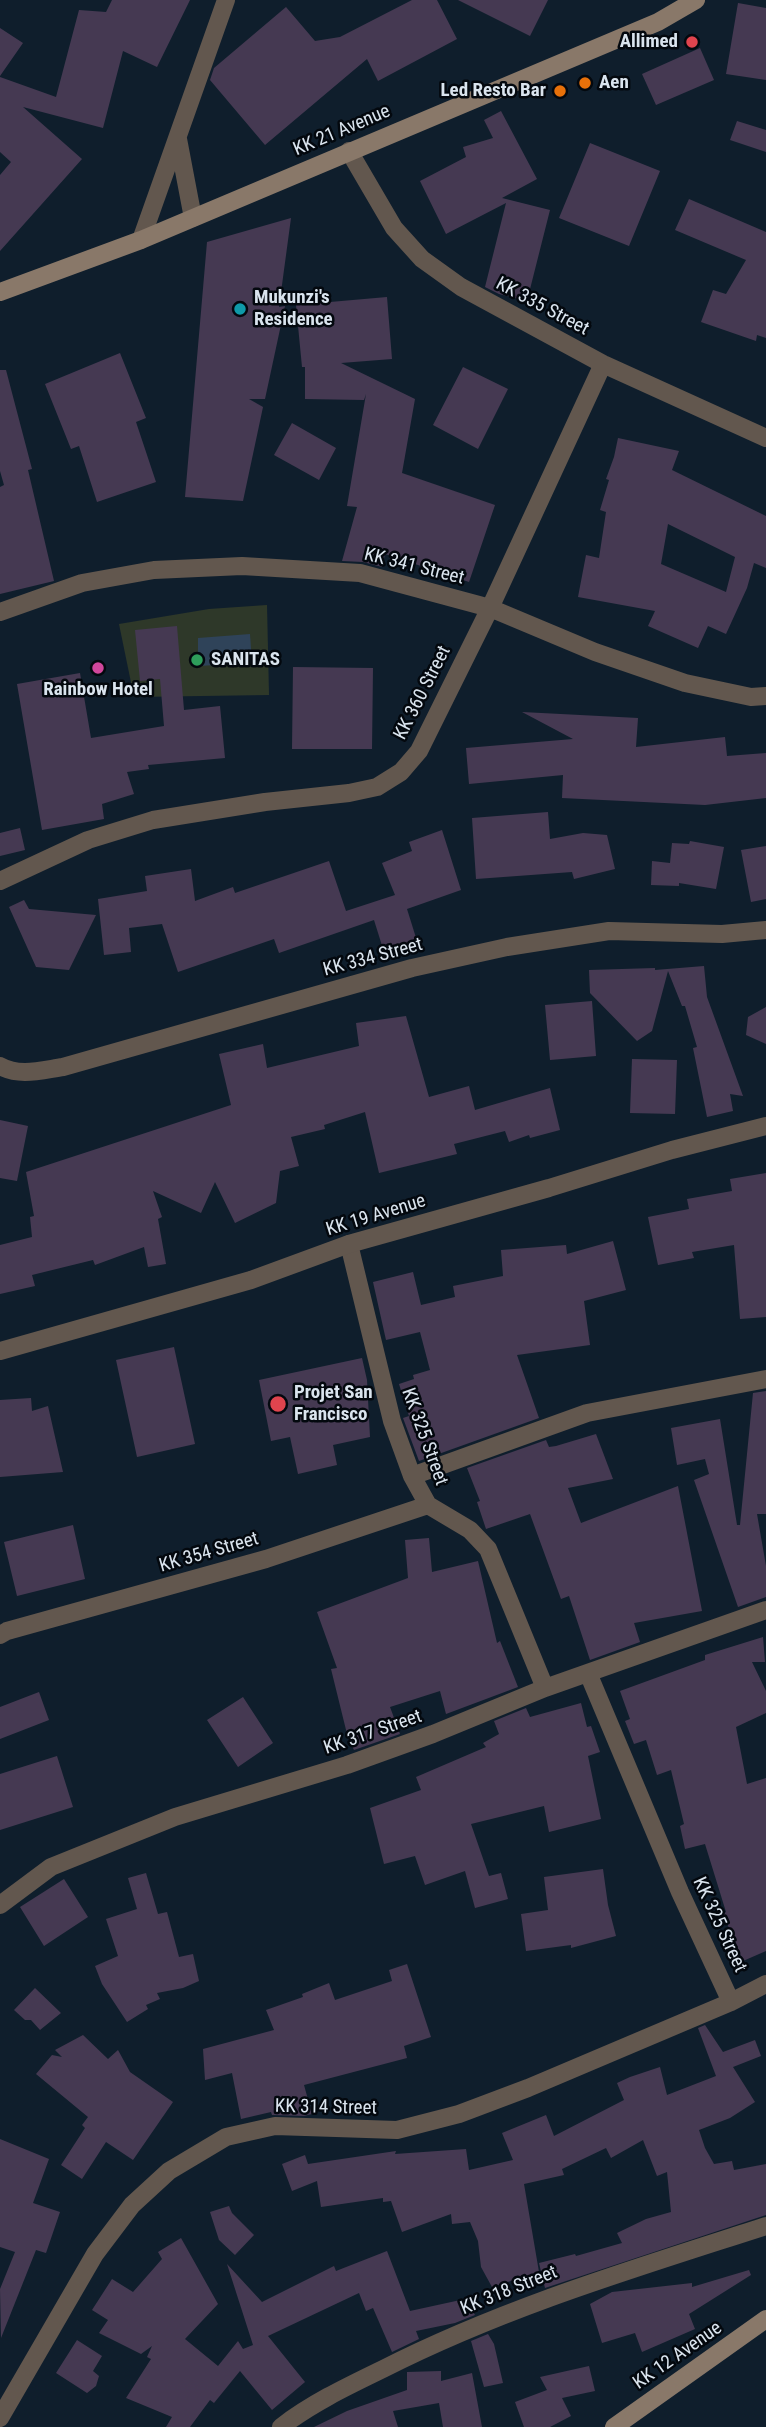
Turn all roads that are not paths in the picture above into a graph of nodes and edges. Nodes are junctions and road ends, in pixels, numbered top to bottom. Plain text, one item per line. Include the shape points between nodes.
1 (226, 0) edge
2 (696, 0) edge
3 (178, 139) junction
4 (349, 151) junction
5 (193, 218) junction
6 (141, 240) junction
7 (0, 292) edge
8 (603, 364) junction
9 (766, 438) edge
10 (490, 608) junction
11 (0, 611) edge
12 (766, 696) edge
13 (0, 881) edge
14 (766, 930) edge
15 (0, 1066) edge
16 (766, 1126) edge
17 (349, 1244) junction
18 (0, 1351) edge
19 (766, 1379) edge
20 (412, 1476) junction
21 (428, 1505) junction
22 (766, 1610) edge
23 (0, 1635) edge
24 (587, 1673) junction
25 (545, 1688) junction
26 (0, 1905) edge
27 (766, 1984) edge
28 (731, 2002) junction
29 (766, 2226) edge
30 (766, 2319) edge
31 (0, 2418) edge
32 (281, 2427) edge
33 (614, 2427) edge

1 - 3 street
2 - 4 main road, KK 21 Avenue via 658,22
3 - 5 street
3 - 6 street
4 - 5 main road, KK 21 Avenue
4 - 8 street, KK 335 Street via 394,228 422,258 461,287
5 - 6 main road, KK 21 Avenue
6 - 7 main road, KK 21 Avenue
8 - 9 street, KK 335 Street
8 - 10 street, KK 360 Street
10 - 11 street, KK 341 Street via 360,573 242,566 154,570 82,583
10 - 12 street, KK 341 Street via 685,683
10 - 13 street, KK 360 Street via 419,751 401,772 377,788 153,820 88,840
14 - 15 street, KK 334 Street via 722,934 609,931 507,947 412,968 62,1067 27,1073
16 - 17 street, KK 19 Avenue
17 - 18 street, KK 19 Avenue via 251,1280
17 - 20 street, KK 325 Street via 391,1421
19 - 20 street via 587,1413
20 - 21 street, KK 325 Street
21 - 23 street, KK 354 Street via 266,1559
21 - 25 street, KK 325 Street via 470,1530 488,1549
22 - 24 street, KK 317 Street
24 - 25 street, KK 317 Street
24 - 28 street, KK 325 Street
25 - 26 street, KK 317 Street via 347,1765 162,1822 51,1867
27 - 28 street, KK 314 Street
28 - 31 street, KK 314 Street via 459,2114 397,2130 275,2126 226,2137 169,2171 132,2206 94,2254
29 - 32 street, KK 318 Street via 570,2289 435,2343 335,2393
30 - 33 main road, KK 12 Avenue

